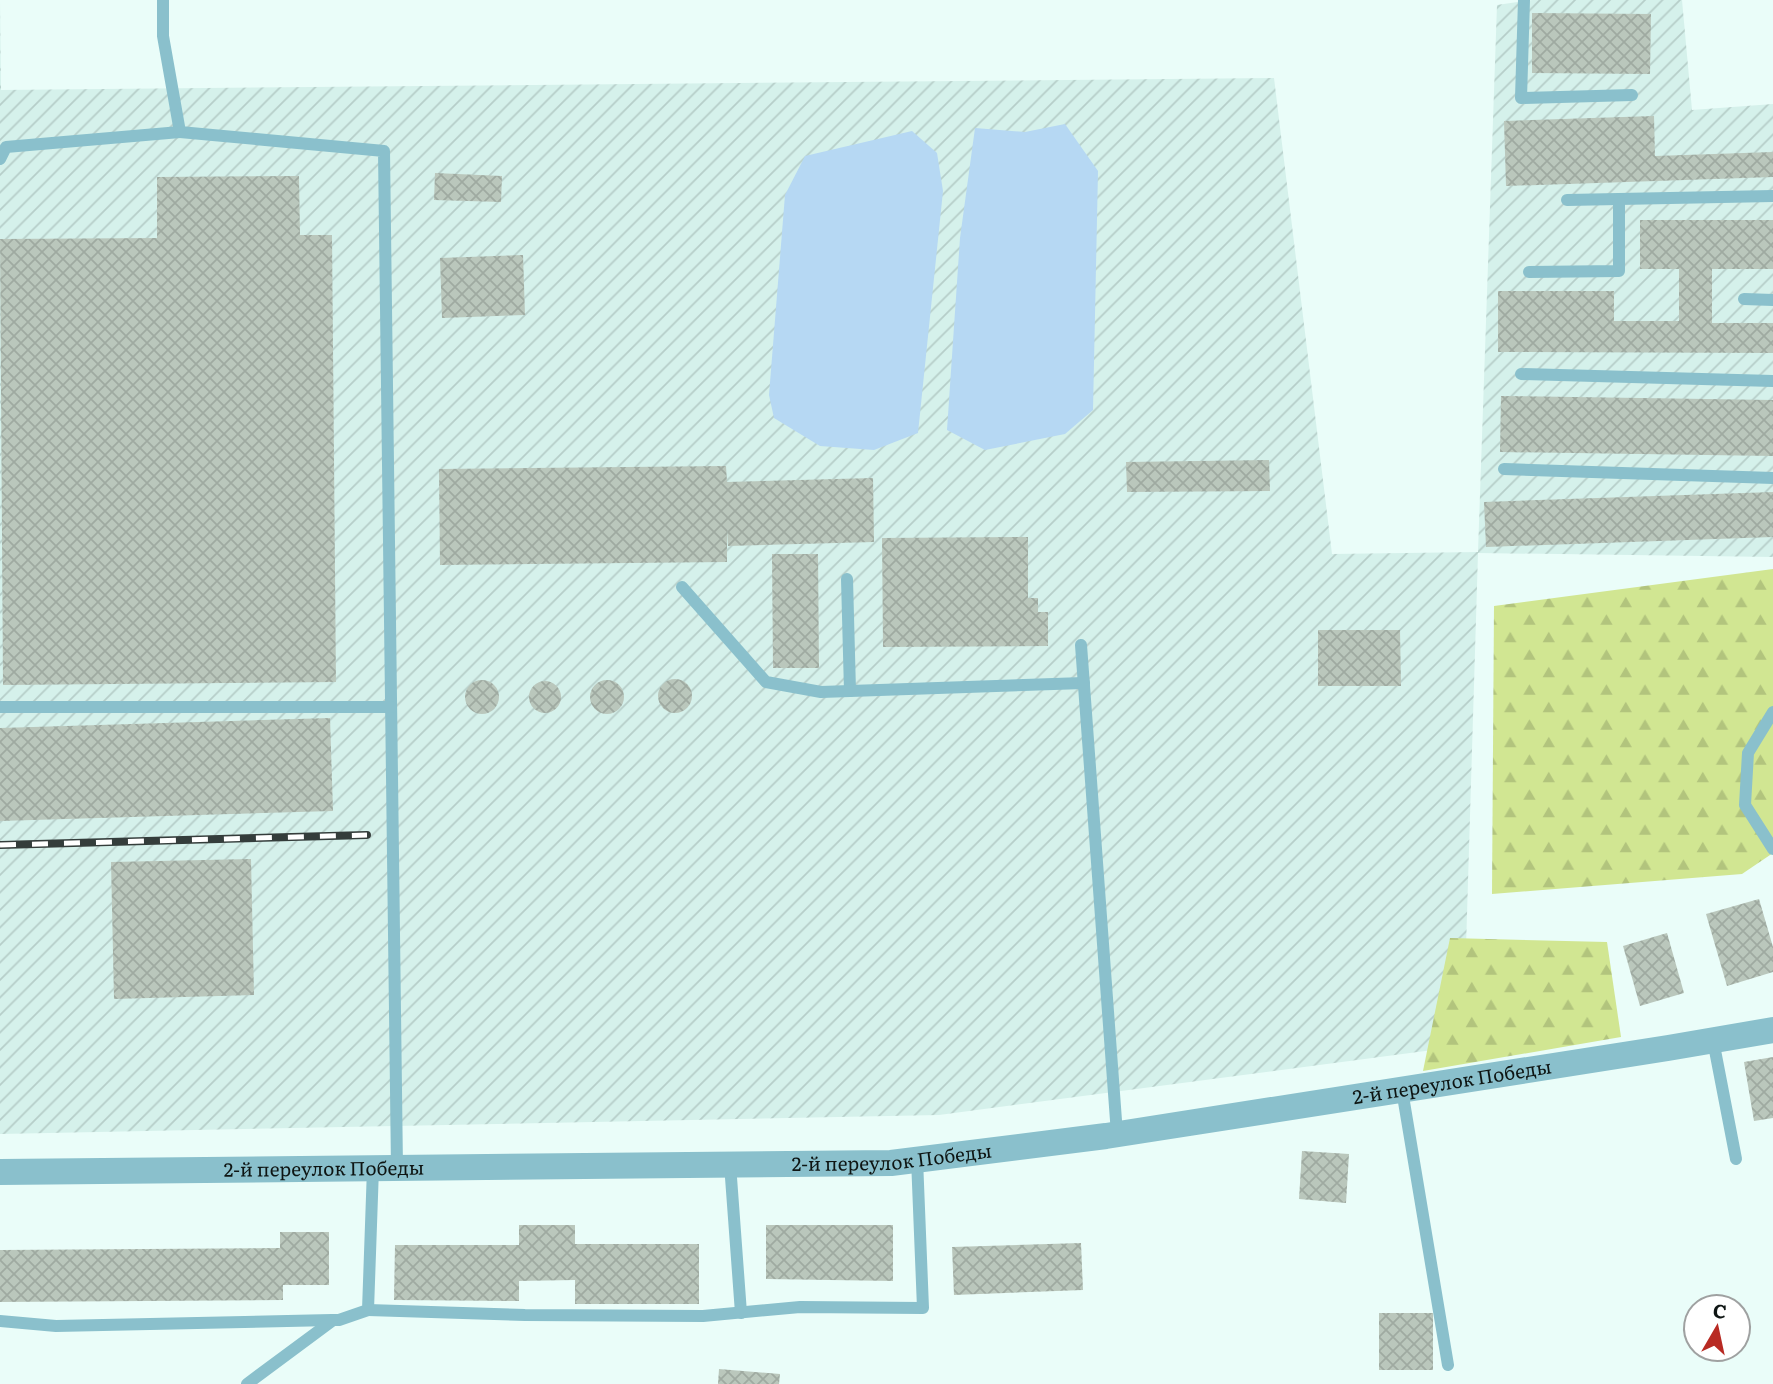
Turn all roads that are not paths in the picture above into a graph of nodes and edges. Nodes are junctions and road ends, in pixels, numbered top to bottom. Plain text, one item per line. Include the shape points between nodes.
1 (163, 0) edge
2 (1524, 0) edge
3 (1632, 94) dead end
4 (180, 132) junction
5 (0, 159) edge
6 (1773, 196) edge
7 (1619, 199) junction
8 (1567, 200) dead end
9 (1529, 272) dead end
10 (1744, 299) dead end
11 (1773, 300) edge
12 (1521, 374) dead end
13 (1773, 381) edge
14 (1504, 469) dead end
15 (1773, 478) edge
16 (848, 579) dead end
17 (682, 587) dead end
18 (1081, 645) dead end
19 (1084, 683) junction
20 (850, 691) junction
21 (0, 707) edge
22 (391, 707) junction
23 (1773, 712) edge
24 (1773, 849) edge
25 (1773, 1030) edge
26 (1713, 1040) junction
27 (1402, 1090) junction
28 (1117, 1134) junction
29 (917, 1159) junction
30 (1736, 1159) dead end
31 (730, 1164) junction
32 (385, 1168) junction
33 (0, 1172) edge
34 (368, 1310) junction
35 (741, 1312) junction
36 (332, 1320) junction
37 (0, 1321) edge
38 (1448, 1365) dead end
39 (247, 1384) edge

1 - 4 lane via 163,36
2 - 3 lane via 1521,98
4 - 5 lane via 6,147
4 - 22 lane via 384,151
6 - 7 lane
7 - 8 lane
7 - 9 lane via 1619,271
10 - 11 lane
12 - 13 lane
14 - 15 lane
16 - 20 lane
17 - 20 lane via 766,682 821,692
18 - 19 lane
19 - 20 lane
19 - 28 lane
21 - 22 lane
22 - 32 lane
23 - 24 lane via 1748,753 1745,805
25 - 26 street, 2-й переулок Победы
26 - 27 street, 2-й переулок Победы
26 - 30 lane
27 - 28 street, 2-й переулок Победы
27 - 38 lane
28 - 29 street, 2-й переулок Победы
29 - 31 street, 2-й переулок Победы
29 - 35 lane via 923,1308 800,1307
31 - 32 street, 2-й переулок Победы
31 - 35 lane
32 - 33 street, 2-й переулок Победы
32 - 34 lane
34 - 35 lane via 703,1316
34 - 36 lane
36 - 37 lane via 56,1326
36 - 39 lane

